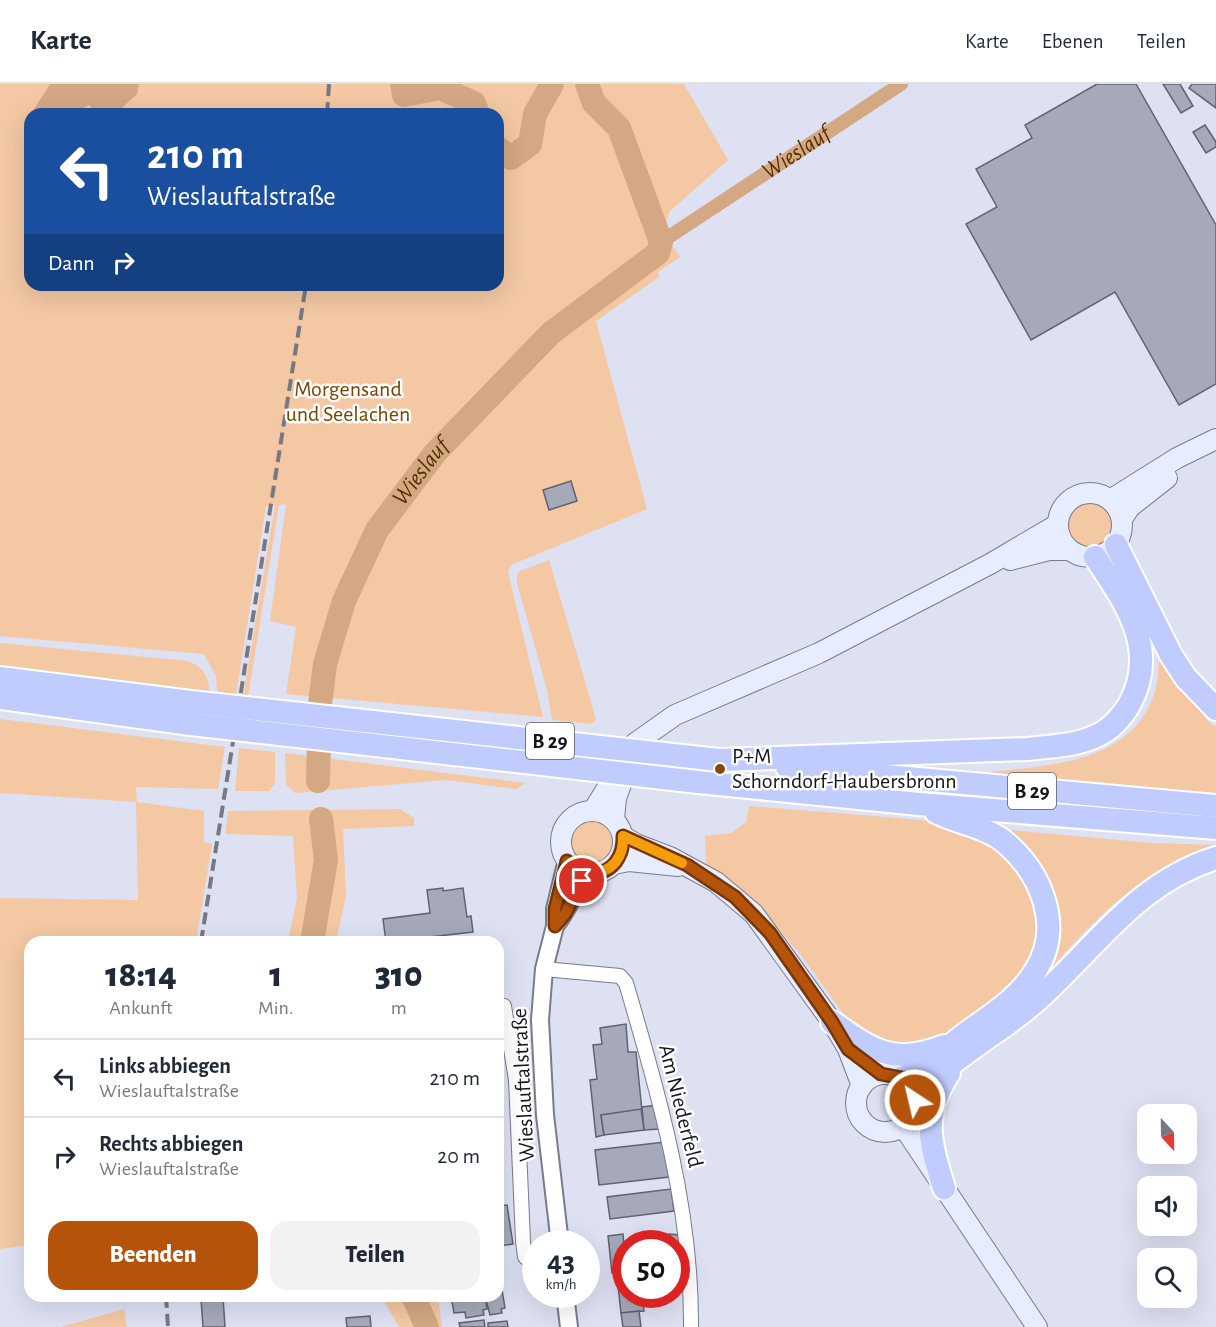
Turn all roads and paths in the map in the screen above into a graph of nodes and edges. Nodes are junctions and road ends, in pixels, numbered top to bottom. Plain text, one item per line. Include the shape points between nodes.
1 (1208, 444) edge
2 (1110, 500) junction
3 (1122, 519) junction
4 (1058, 524) junction
5 (1116, 545) junction
6 (1070, 550) junction
7 (1095, 557) junction
8 (990, 564) junction
9 (0, 678) edge
10 (0, 698) edge
11 (1216, 709) edge
12 (191, 713) junction
13 (650, 734) junction
14 (846, 775) junction
15 (919, 804) junction
16 (1216, 806) edge
17 (593, 811) junction
18 (619, 827) junction
19 (1216, 828) edge
20 (1216, 858) edge
21 (567, 861) junction
22 (615, 864) junction
23 (687, 865) junction
24 (590, 873) junction
25 (555, 926) junction
26 (544, 969) junction
27 (504, 1006) dead end
28 (832, 1022) junction
29 (964, 1045) junction
30 (848, 1049) junction
31 (891, 1076) junction
32 (862, 1086) junction
33 (915, 1100) junction
34 (903, 1126) junction
35 (944, 1188) junction
36 (523, 1230) edge
37 (558, 1230) edge
38 (567, 1308) edge
39 (569, 1327) edge
40 (691, 1327) edge
41 (1037, 1327) edge

1 - 2 main road via 1177,458
1 - 3 main road via 1130,507
2 - 3 main road
2 - 4 main road via 1092,493 1082,495 1065,505
3 - 5 main road
4 - 6 main road via 1059,534
4 - 8 main road
5 - 7 main road
5 - 11 highway via 1171,655 1186,678
6 - 7 main road
6 - 8 main road via 1048,550
7 - 14 highway via 1132,617 1141,645 1140,685 1123,715 1098,736 1072,744
8 - 13 main road via 819,653 675,715
9 - 12 highway, B 29
10 - 12 highway, B 29
12 - 14 highway, B 29, bridge
12 - 14 highway, B 29, bridge via 492,760
13 - 17 main road via 634,744
13 - 18 main road via 625,772 616,798
14 - 15 highway, B 29
14 - 16 highway, B 29
15 - 19 highway, B 29
15 - 29 highway via 988,831 1005,842 1036,877 1047,912 1045,951 1036,970
17 - 18 main road
17 - 21 main road, Wieslauftalstraße via 574,817 566,825 561,841
18 - 22 main road via 623,848
18 - 23 main road
20 - 29 highway via 1189,867 1146,893 1107,927 1036,1001
21 - 24 main road
21 - 25 street, Wieslauftalstraße via 555,909
22 - 23 main road via 629,861
22 - 24 main road
23 - 28 main road via 716,882 753,914
24 - 25 street, Wieslauftalstraße
25 - 26 street, Wieslauftalstraße
26 - 37 street, Wieslauftalstraße via 540,1020 545,1115
26 - 40 street, Am Niederfeld via 620,976 626,983 681,1193
27 - 36 street, Wieslauftalstraße via 516,1080
28 - 29 highway via 884,1054 904,1057
28 - 30 main road
29 - 31 highway via 925,1067
29 - 33 highway
29 - 35 highway via 931,1109 930,1142
30 - 31 main road
30 - 32 main road
31 - 32 main road via 870,1078
31 - 33 main road via 913,1092
32 - 34 main road via 856,1103 868,1126 885,1132
33 - 34 main road via 912,1115
34 - 35 main road
35 - 41 main road
38 - 39 street

